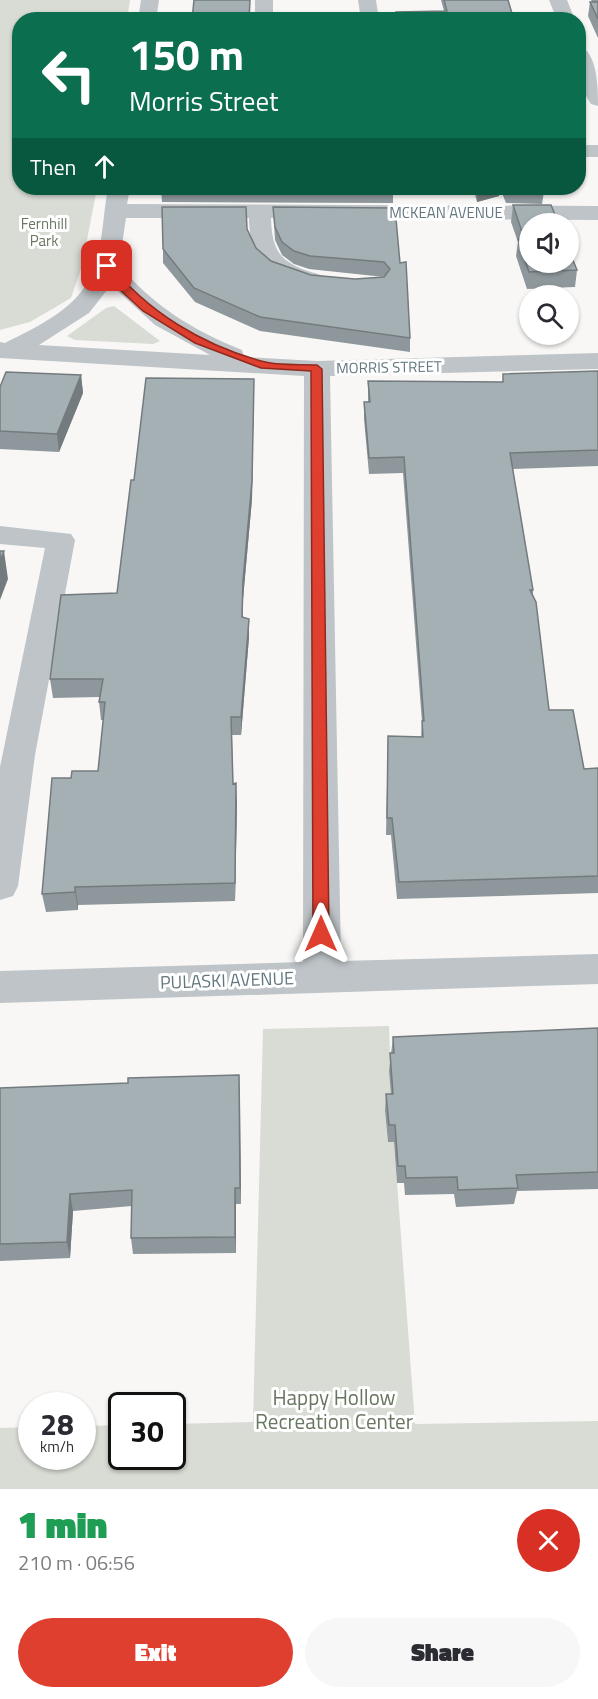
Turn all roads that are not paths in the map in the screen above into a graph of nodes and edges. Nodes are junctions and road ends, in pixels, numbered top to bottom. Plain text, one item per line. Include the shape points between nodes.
1 (586, 70) edge
2 (598, 100) edge
3 (118, 195) edge
4 (115, 211) junction
5 (260, 212) junction
6 (598, 213) edge
7 (107, 266) junction
8 (335, 284) edge
9 (3, 352) edge
10 (598, 361) edge
11 (261, 365) junction
12 (317, 369) junction
13 (0, 535) edge
14 (0, 886) edge
15 (598, 969) edge
16 (321, 978) junction
17 (0, 987) edge

1 - 2 street
3 - 4 street
4 - 5 street, MCKEAN AVENUE
4 - 7 street
5 - 6 street, MCKEAN AVENUE
5 - 8 street via 260,241 272,260 298,276
7 - 9 street via 83,306 57,325
7 - 11 street via 136,301 162,320 199,341
9 - 11 street, MORRIS STREET
10 - 12 street, MORRIS STREET
11 - 12 street, MORRIS STREET
12 - 16 street
13 - 14 street via 61,540 10,795
15 - 16 street, PULASKI AVENUE
16 - 17 street, PULASKI AVENUE

